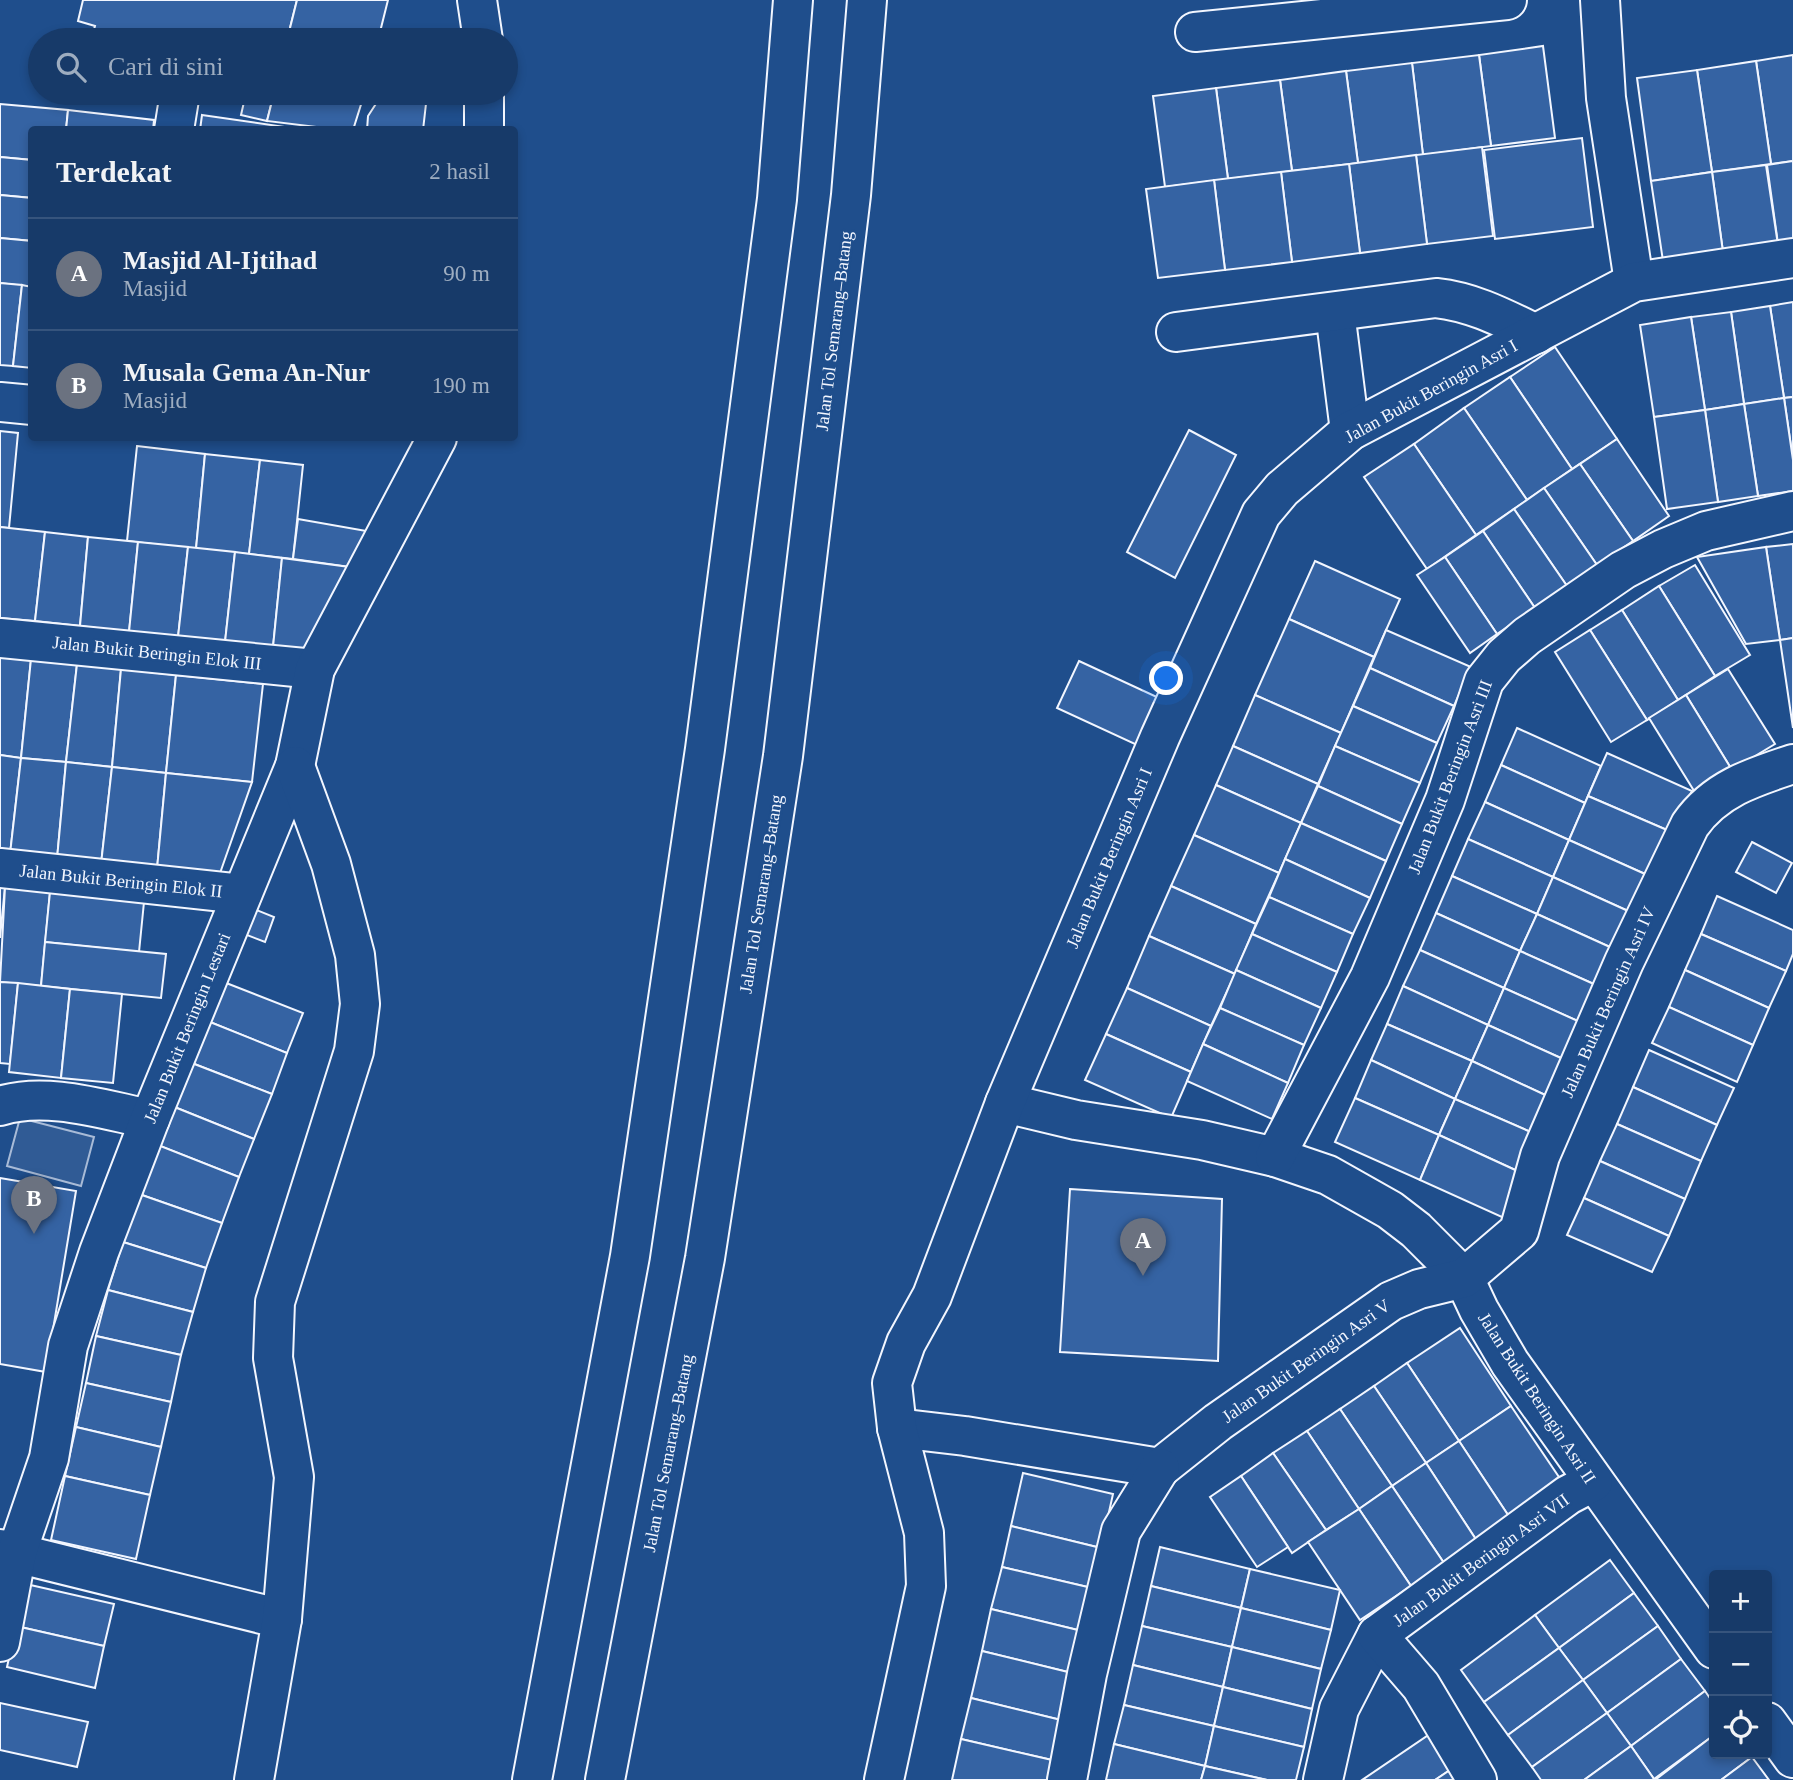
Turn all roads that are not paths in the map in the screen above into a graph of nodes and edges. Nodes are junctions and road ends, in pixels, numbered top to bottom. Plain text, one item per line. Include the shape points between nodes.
1 (477, 0) edge
2 (793, 0) edge
3 (867, 0) edge
4 (1600, 0) edge
5 (1488, 1) edge
6 (480, 28) edge
7 (1195, 32) dead end
8 (178, 105) edge
9 (484, 105) edge
10 (175, 126) edge
11 (484, 126) edge
12 (1793, 258) edge
13 (1634, 282) junction
14 (1335, 312) junction
15 (1176, 332) dead end
16 (1536, 334) junction
17 (0, 402) edge
18 (28, 405) edge
19 (1350, 431) junction
20 (435, 441) edge
21 (1793, 511) edge
22 (0, 638) edge
23 (315, 669) junction
24 (1793, 764) edge
25 (295, 766) junction
26 (0, 869) edge
27 (242, 894) junction
28 (1005, 1103) junction
29 (0, 1106) edge
30 (150, 1119) junction
31 (1275, 1157) junction
32 (1464, 1278) junction
33 (897, 1428) junction
34 (1160, 1468) junction
35 (1592, 1482) junction
36 (8, 1551) edge
37 (282, 1619) junction
38 (1377, 1635) junction
39 (0, 1642) edge
40 (1709, 1642) edge
41 (1772, 1729) edge
42 (1793, 1758) edge
43 (254, 1780) edge
44 (532, 1780) edge
45 (605, 1780) edge
46 (884, 1780) edge
47 (1067, 1780) edge
48 (1323, 1780) edge
49 (1477, 1780) edge

1 - 6 main road
2 - 44 main road via 777,199 703,763 629,1256
3 - 45 main road, Jalan Tol Semarang–Batang via 851,195 783,756 705,1258
4 - 13 main road via 1605,98
5 - 7 main road
8 - 10 main road
9 - 11 main road
12 - 13 main road, Jalan Bukit Beringin Asri I
13 - 16 main road, Jalan Bukit Beringin Asri I
14 - 15 main road
14 - 16 main road via 1436,298 1461,301
14 - 19 main road
16 - 19 main road, Jalan Bukit Beringin Asri I
17 - 18 main road
19 - 28 main road, Jalan Bukit Beringin Asri I via 1282,489 1255,525
20 - 23 main road, Jalan Bukit Beringin Lestari
21 - 31 main road, Jalan Bukit Beringin Asri III via 1706,531 1663,549 1623,570 1504,656 1484,681 1445,800 1370,977
22 - 23 main road, Jalan Bukit Beringin Elok III
23 - 25 main road, Jalan Bukit Beringin Lestari
24 - 32 main road, Jalan Bukit Beringin Asri IV via 1724,790 1690,825 1624,962 1540,1156 1519,1231
25 - 27 main road, Jalan Bukit Beringin Lestari
25 - 37 main road via 331,864 355,956 360,1004 354,1051 275,1302 273,1358 295,1477
26 - 27 main road, Jalan Bukit Beringin Elok II
27 - 30 main road, Jalan Bukit Beringin Lestari
28 - 31 main road, Jalan Bukit Beringin Asri II
28 - 33 main road, Jalan Bukit Beringin Asri I via 932,1296 906,1343 892,1383
29 - 30 main road via 19,1101 77,1104
30 - 36 main road, Jalan Bukit Beringin Lestari via 68,1346 49,1458
31 - 32 main road, Jalan Bukit Beringin Asri II via 1328,1175 1390,1210
32 - 34 main road, Jalan Bukit Beringin Asri V via 1391,1301
32 - 35 main road, Jalan Bukit Beringin Asri II via 1510,1363
33 - 34 main road
33 - 46 main road, Jalan Bukit Beringin Asri I via 924,1533 926,1587
34 - 47 main road, Jalan Bukit Beringin Asri V via 1121,1531
35 - 38 main road, Jalan Bukit Beringin Asri VII
35 - 40 main road, Jalan Bukit Beringin Asri II
36 - 37 main road
36 - 39 main road, Jalan Bukit Beringin Lestari
37 - 43 main road
38 - 48 main road via 1339,1710
38 - 49 main road, Jalan Bukit Beringin Asri VII via 1421,1686
41 - 42 main road

